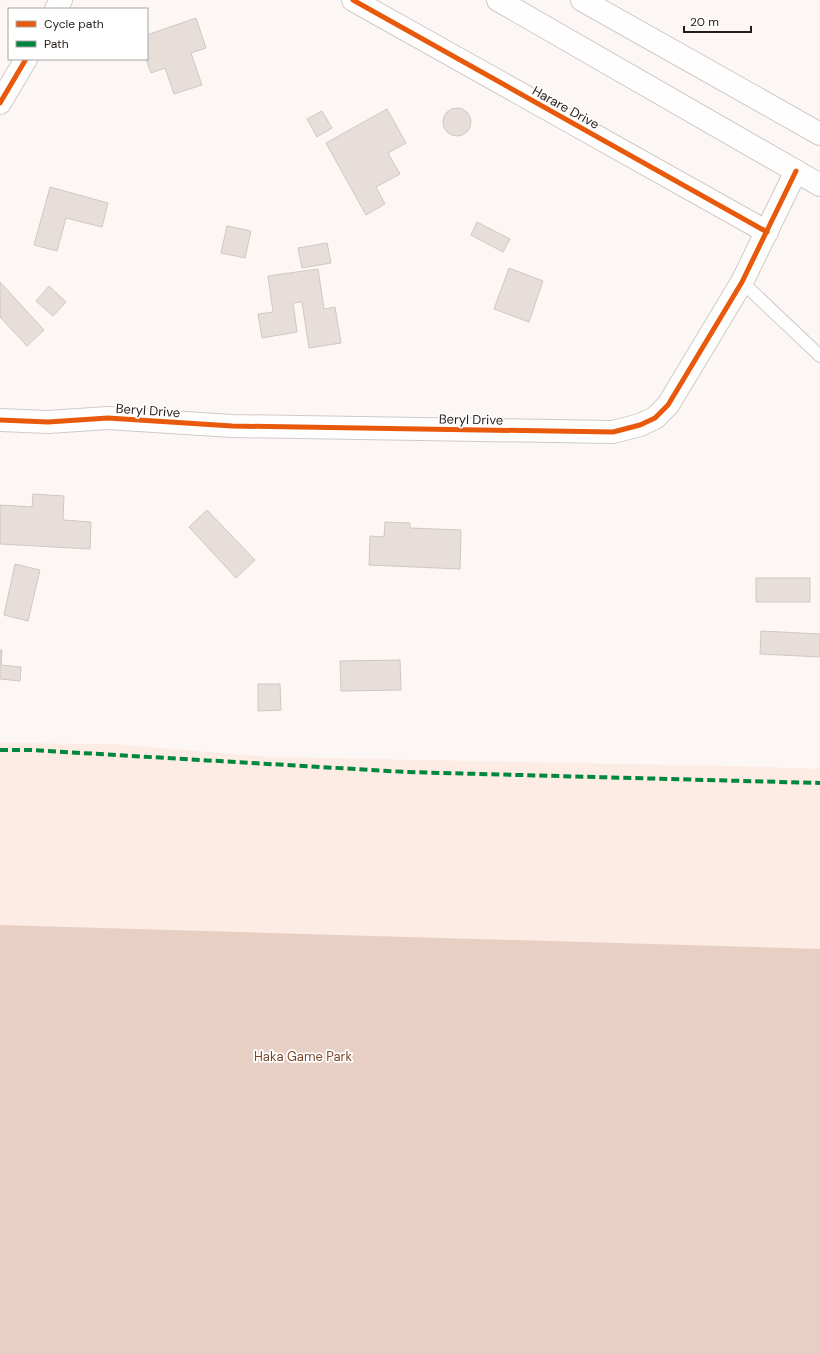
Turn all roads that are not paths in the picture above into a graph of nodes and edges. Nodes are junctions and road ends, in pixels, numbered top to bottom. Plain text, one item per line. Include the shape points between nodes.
1 (353, 0) edge
2 (498, 0) edge
3 (582, 0) edge
4 (25, 60) edge
5 (0, 103) edge
6 (820, 134) edge
7 (796, 171) junction
8 (820, 185) edge
9 (767, 232) junction
10 (742, 282) junction
11 (820, 356) edge
12 (0, 420) edge

1 - 9 street, Harare Drive
2 - 7 street
3 - 6 street
4 - 5 street
7 - 8 street
7 - 9 street, Beryl Drive
9 - 10 street, Beryl Drive
10 - 11 lane
10 - 12 street, Beryl Drive via 668,405 655,418 613,432 232,426 108,418 48,422

